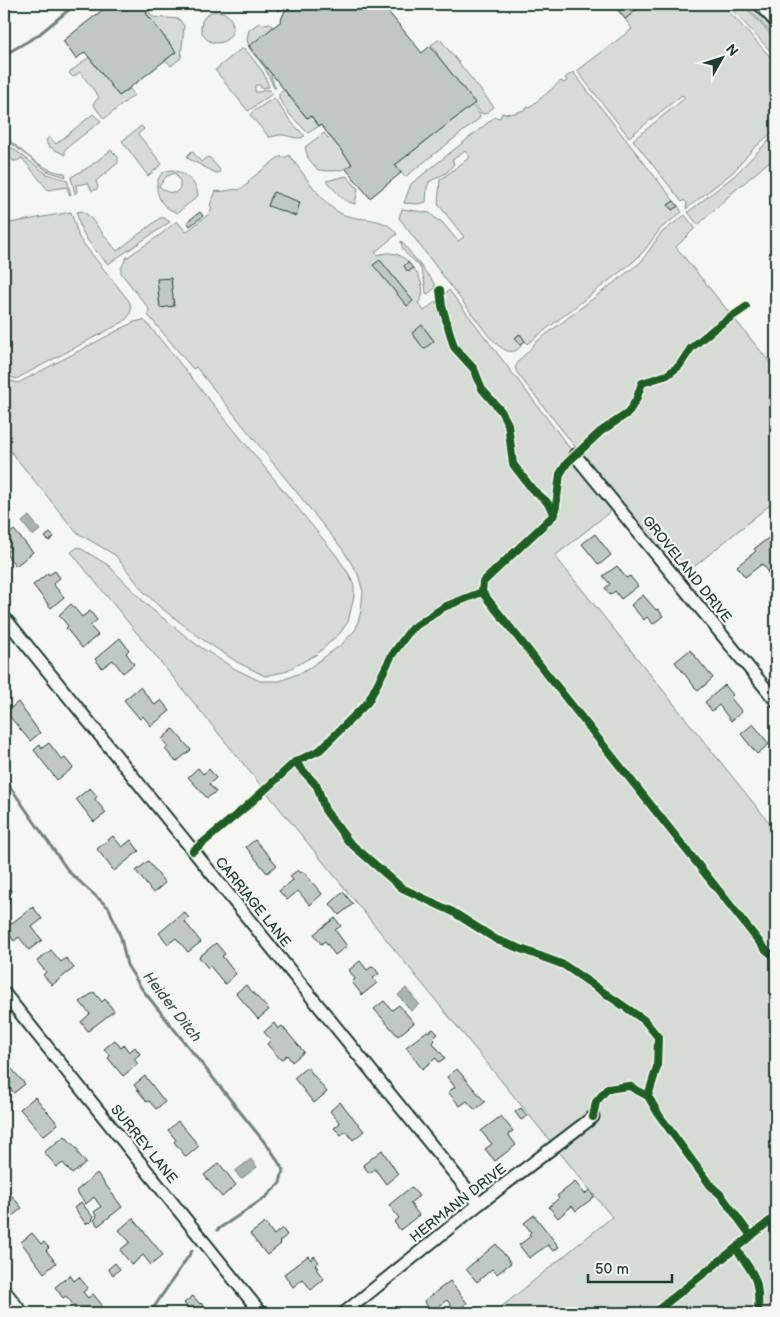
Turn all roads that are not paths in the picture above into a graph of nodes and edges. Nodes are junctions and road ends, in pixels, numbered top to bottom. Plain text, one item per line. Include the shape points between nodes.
1 (759, 4) edge
2 (776, 22) edge
3 (575, 455) dead end
4 (4, 617) edge
5 (776, 701) edge
6 (4, 993) edge
7 (593, 1117) dead end
8 (479, 1204) junction
9 (4, 1290) edge
10 (22, 1313) edge
11 (261, 1313) edge
12 (344, 1313) edge

1 - 2 street
3 - 5 street, GROVELAND DRIVE
4 - 8 street, CARRIAGE LANE
6 - 11 street, SURREY LANE
7 - 8 street, HERMANN DRIVE
8 - 12 street, HERMANN DRIVE
9 - 10 street

